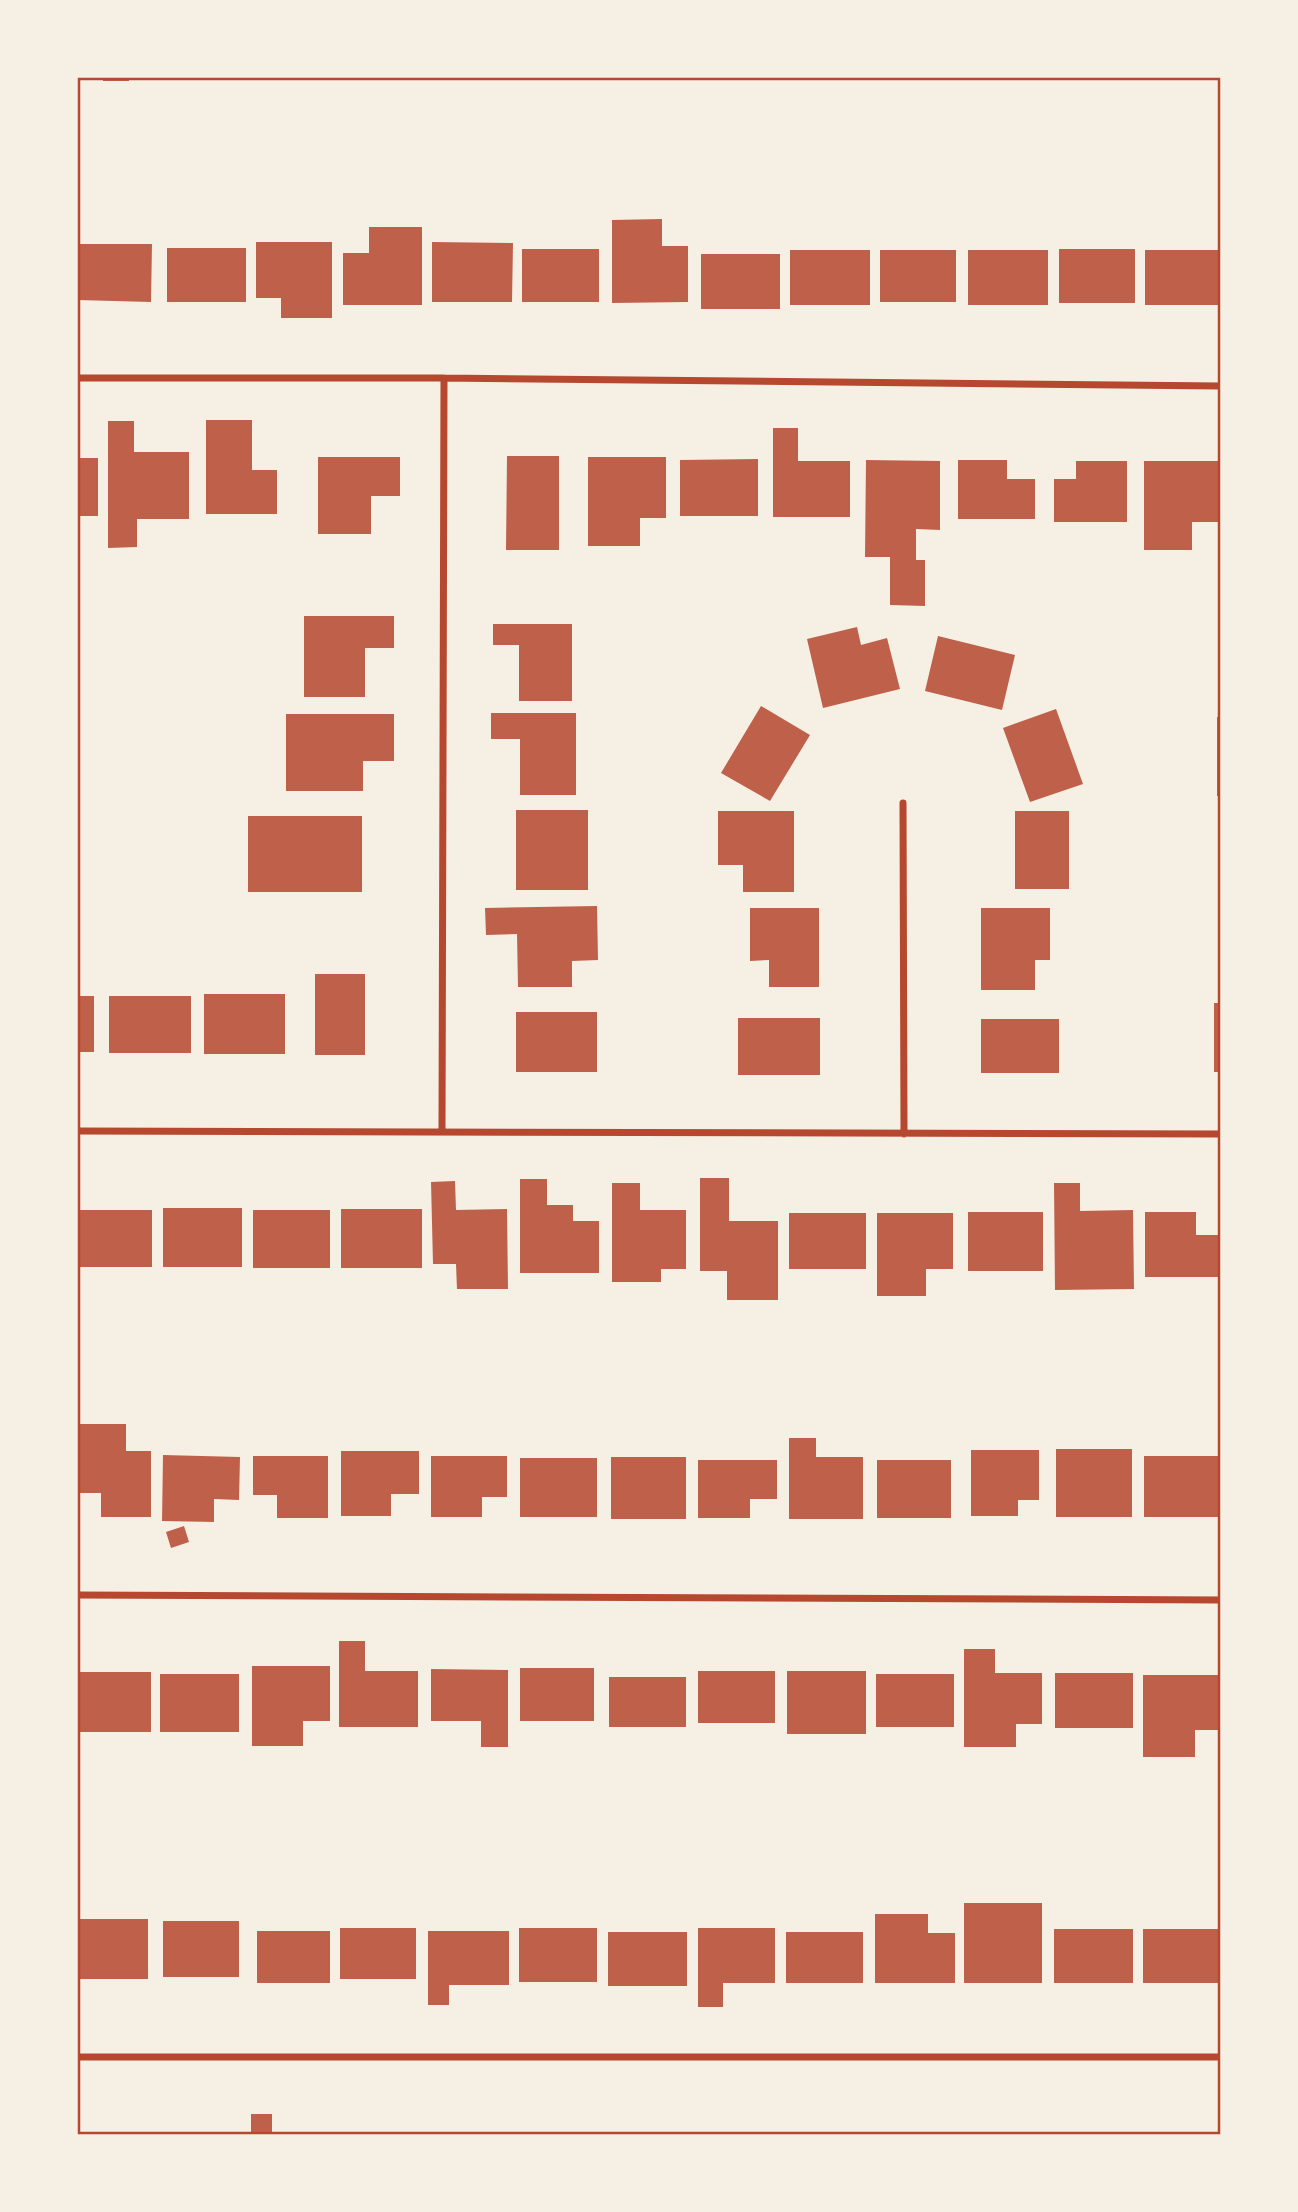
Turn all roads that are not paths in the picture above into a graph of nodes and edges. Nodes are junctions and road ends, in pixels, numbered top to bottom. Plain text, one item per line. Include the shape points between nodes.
1 (77, 378) edge
2 (443, 378) junction
3 (1221, 386) edge
4 (903, 803) dead end
5 (77, 1131) edge
6 (442, 1131) junction
7 (904, 1134) junction
8 (1221, 1134) edge
9 (77, 1595) edge
10 (1221, 1600) edge
11 (77, 2057) edge
12 (1221, 2057) edge

1 - 2 street
2 - 3 street
2 - 6 street
4 - 7 street
5 - 6 street
6 - 7 street
7 - 8 street
9 - 10 street
11 - 12 street

